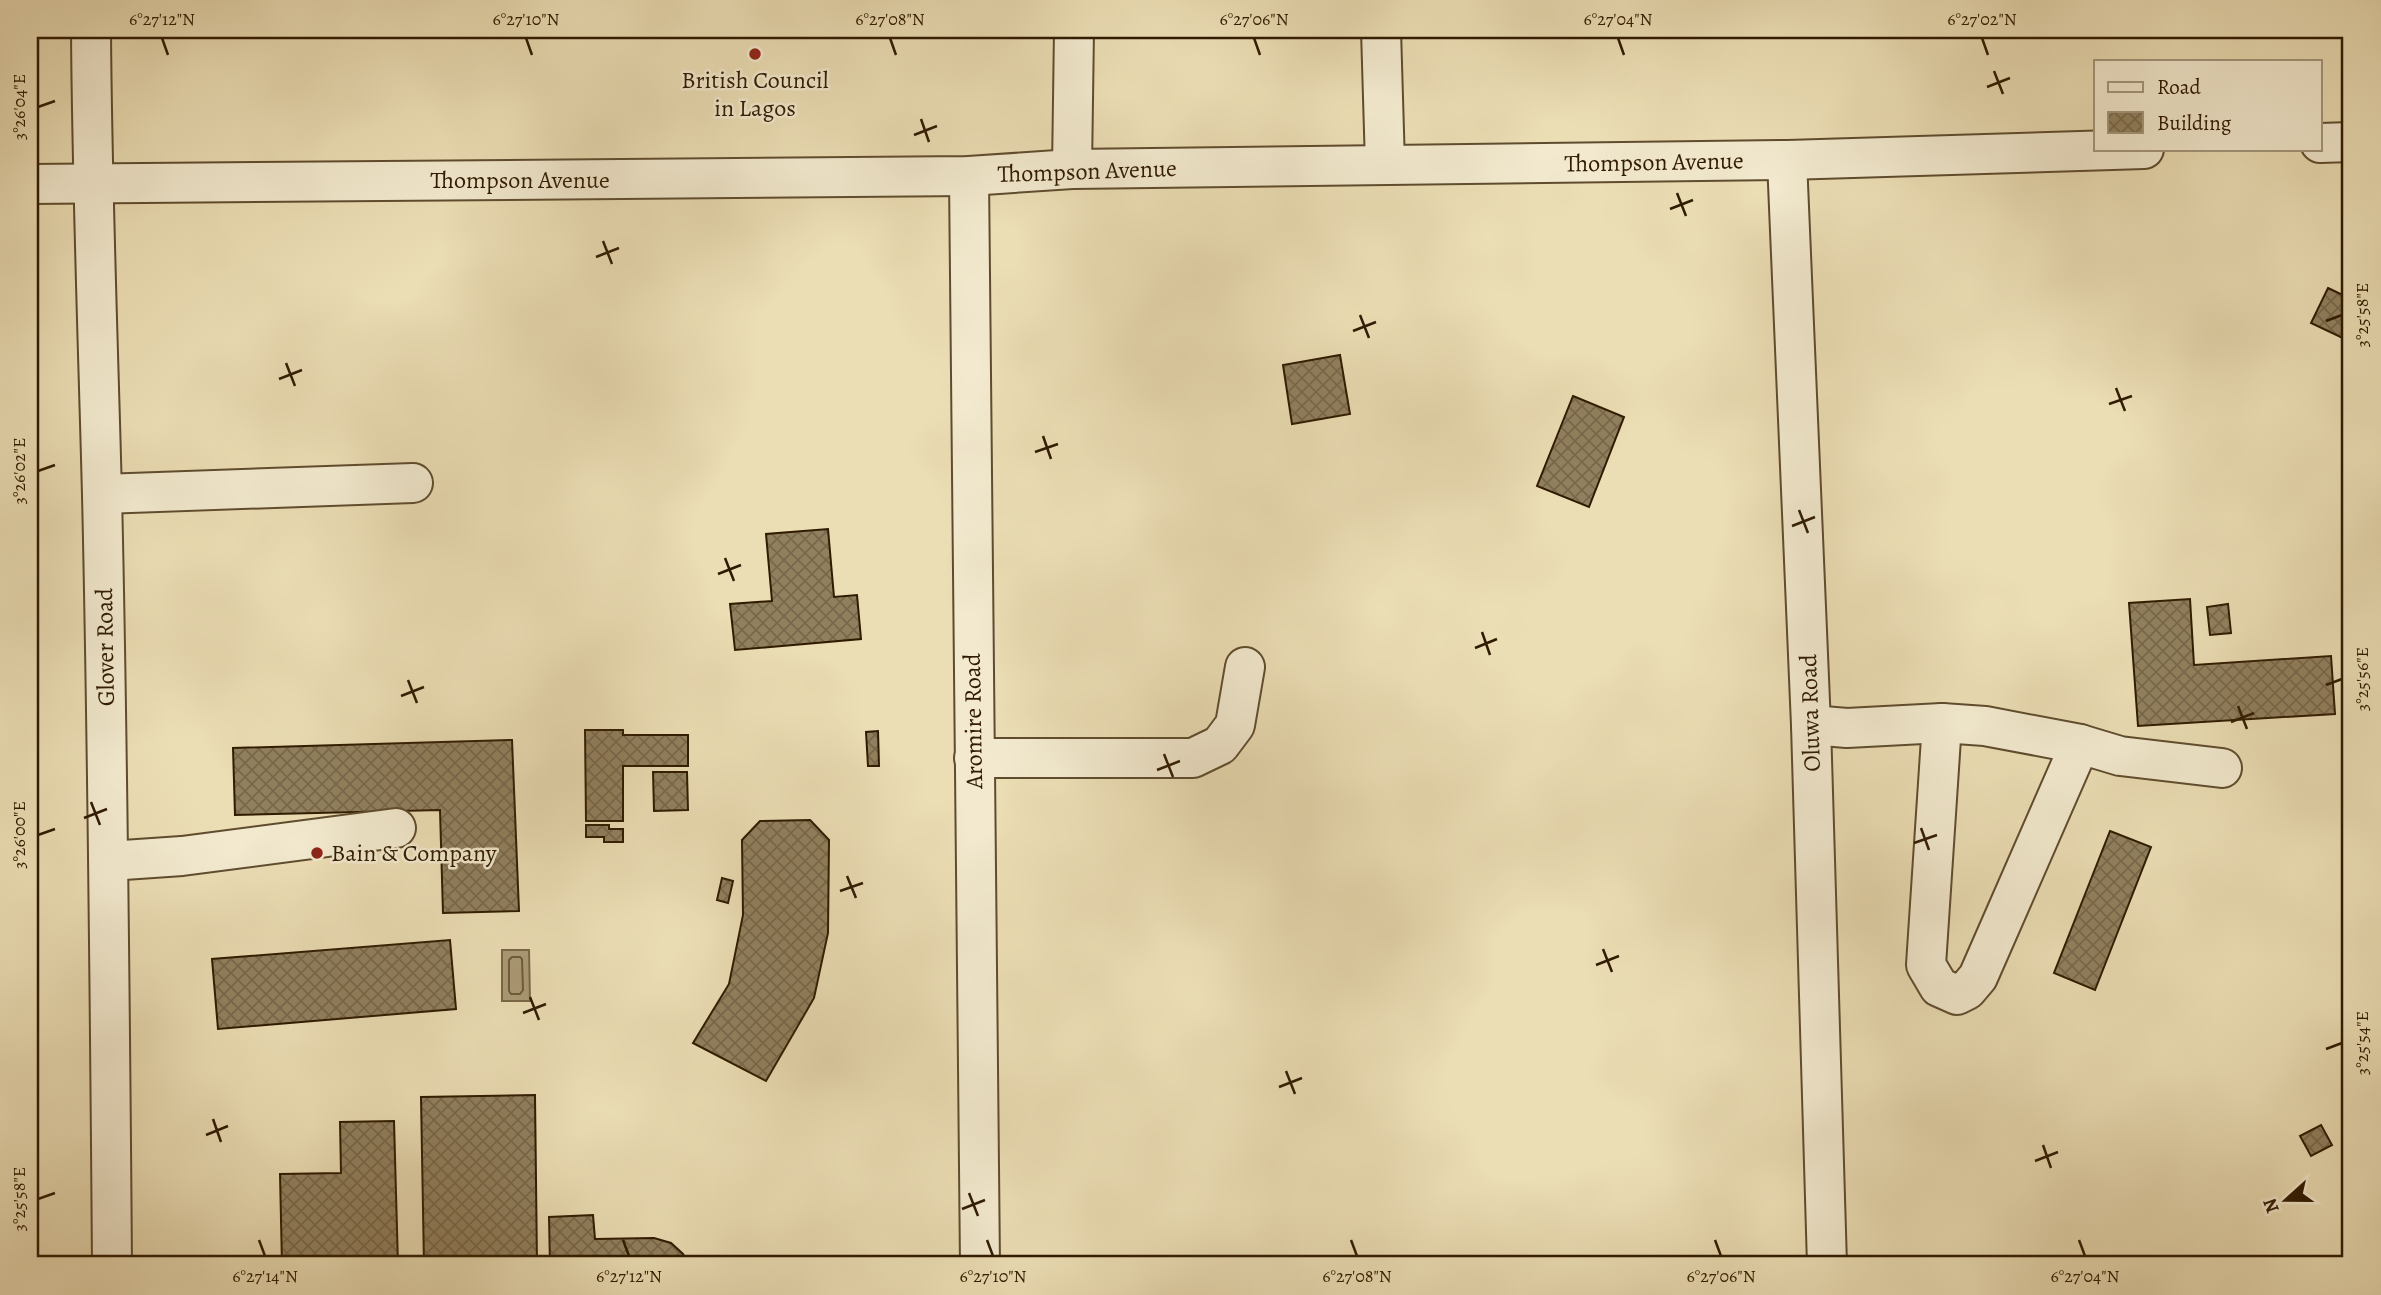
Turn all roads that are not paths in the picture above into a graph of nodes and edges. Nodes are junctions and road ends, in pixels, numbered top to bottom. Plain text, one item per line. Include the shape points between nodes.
1 (91, 30) edge
2 (1074, 30) edge
3 (1381, 30) edge
4 (2351, 142) edge
5 (2322, 143) edge
6 (2112, 150) edge
7 (1787, 160) junction
8 (1385, 165) junction
9 (1072, 169) junction
10 (969, 176) junction
11 (30, 184) edge
12 (92, 184) junction
13 (413, 483) dead end
14 (102, 494) junction
15 (1245, 667) dead end
16 (1942, 723) junction
17 (1811, 725) junction
18 (2080, 744) junction
19 (974, 758) junction
20 (2222, 768) dead end
21 (396, 828) dead end
22 (109, 861) junction
23 (112, 1265) edge
24 (980, 1265) edge
25 (1827, 1265) edge

1 - 12 street, Glover Road
2 - 9 street
3 - 8 street
4 - 5 street
6 - 7 street, Thompson Avenue
7 - 8 street, Thompson Avenue
7 - 17 street, Oluwa Road
8 - 9 street, Thompson Avenue
9 - 10 street, Thompson Avenue
10 - 12 street, Thompson Avenue
10 - 19 street, Aromire Road
11 - 12 street, Thompson Avenue
12 - 14 street, Glover Road
13 - 14 street
14 - 22 street, Glover Road
15 - 19 street via 1235,724 1220,745 1193,758
16 - 17 street via 1847,728
16 - 18 street via 1985,726
16 - 18 street via 1926,965 1939,987 1957,995 1978,977
17 - 25 street, Oluwa Road
18 - 20 street via 2120,756
19 - 24 street, Aromire Road
21 - 22 street
22 - 23 street, Glover Road

